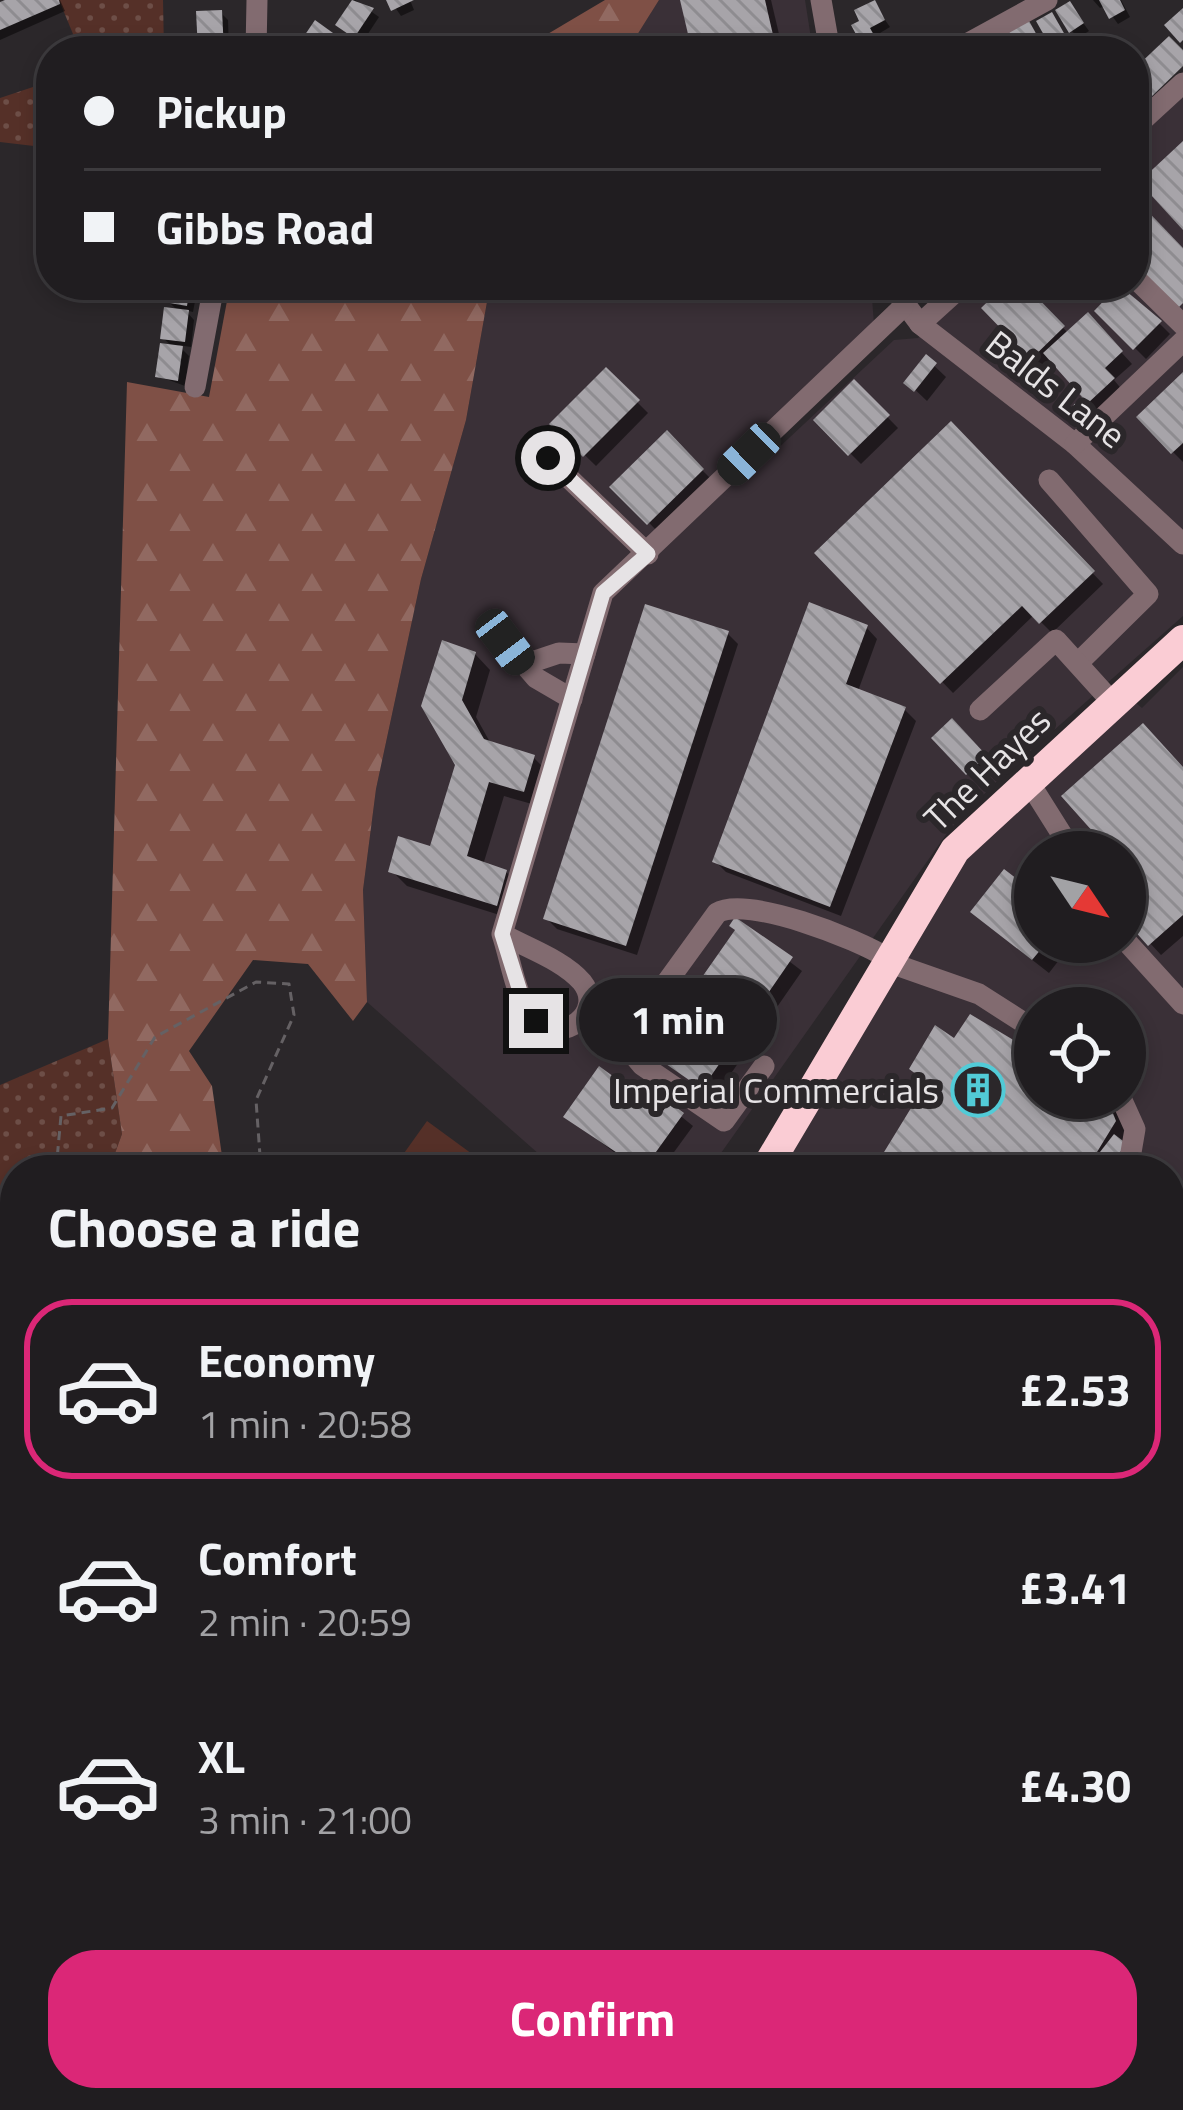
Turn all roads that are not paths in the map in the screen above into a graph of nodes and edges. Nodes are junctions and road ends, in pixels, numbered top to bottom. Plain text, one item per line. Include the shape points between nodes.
1 (257, 0) edge
2 (821, 0) edge
3 (1046, 0) edge
4 (256, 36) edge
5 (827, 36) edge
6 (981, 36) edge
7 (1183, 83) edge
8 (1149, 114) edge
9 (1149, 292) edge
10 (211, 300) edge
11 (899, 300) edge
12 (946, 300) edge
13 (903, 307) junction
14 (920, 324) junction
15 (1183, 325) edge
16 (1183, 341) edge
17 (195, 387) dead end
18 (1076, 444) junction
19 (548, 458) dead end
20 (1049, 480) dead end
21 (1183, 544) edge
22 (648, 554) junction
23 (1183, 640) edge
24 (505, 642) dead end
25 (585, 654) junction
26 (1079, 662) junction
27 (523, 665) junction
28 (572, 699) junction
29 (1113, 703) junction
30 (980, 710) dead end
31 (1027, 779) junction
32 (1060, 831) edge
33 (502, 934) junction
34 (886, 959) junction
35 (1146, 963) edge
36 (1183, 1004) edge
37 (1014, 1016) edge
38 (764, 1066) dead end
39 (1130, 1119) edge
40 (774, 1155) edge
41 (1131, 1155) edge

1 - 4 street
2 - 5 street
3 - 6 street
7 - 8 street
9 - 15 street
10 - 17 street
11 - 13 street, Balds Lane
12 - 14 street
13 - 14 street, Balds Lane
13 - 22 street
14 - 18 street, Balds Lane
16 - 18 street
18 - 21 street, Balds Lane
19 - 22 street
20 - 26 street via 1148,594
22 - 25 street via 603,593
23 - 29 highway, The Hayes
24 - 27 street
25 - 27 street
25 - 28 street
26 - 29 street
26 - 30 street via 1056,640
27 - 28 street
28 - 33 street
29 - 31 highway, The Hayes
31 - 32 street
31 - 34 highway, The Hayes via 955,850
33 - 33 street via 536,1021 568,1029 584,1018 583,984
34 - 37 street via 980,994
34 - 38 street via 852,937 737,908 717,913 627,1047 724,1121
34 - 40 highway, The Hayes
35 - 36 street
39 - 41 street

